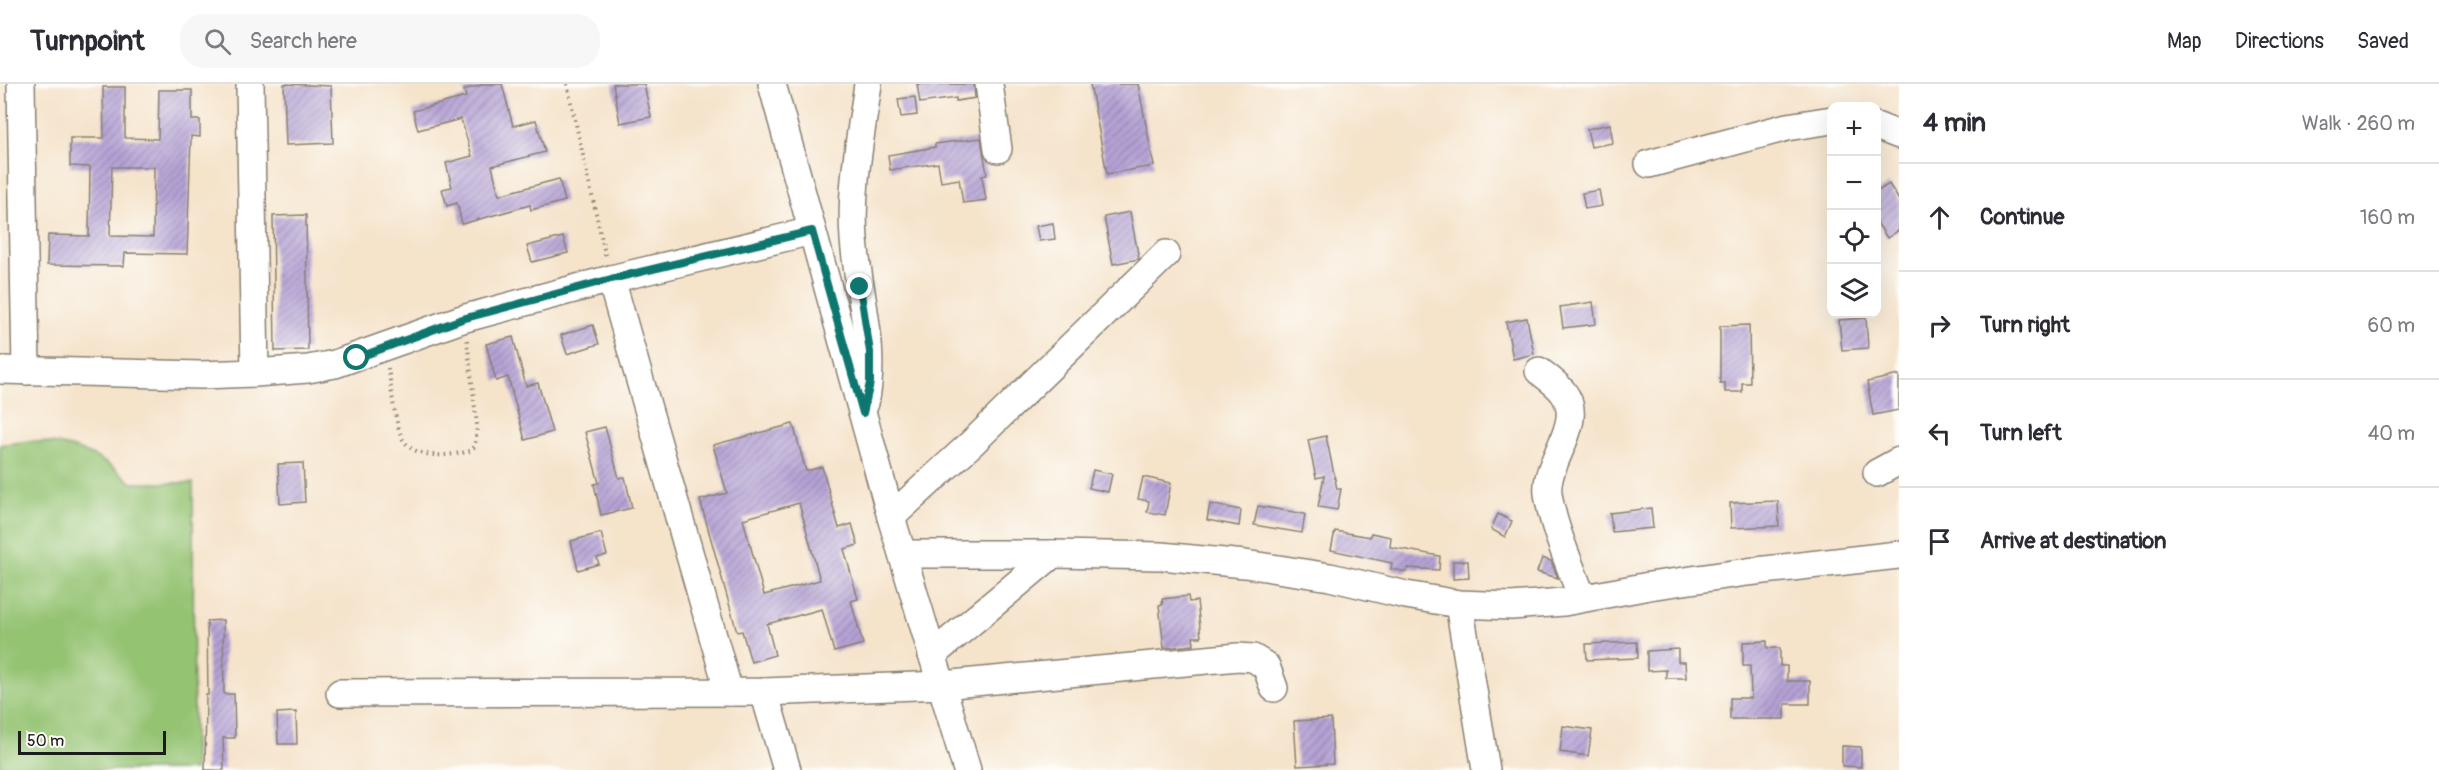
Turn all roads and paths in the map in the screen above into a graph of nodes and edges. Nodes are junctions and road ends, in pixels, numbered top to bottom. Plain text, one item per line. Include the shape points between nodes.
1 (21, 84) edge
2 (250, 84) edge
3 (567, 84) edge
4 (772, 84) edge
5 (868, 84) edge
6 (989, 84) edge
7 (1827, 121) edge
8 (1881, 128) edge
9 (1899, 135) edge
10 (998, 149) dead end
11 (1650, 164) dead end
12 (812, 231) junction
13 (1166, 254) dead end
14 (611, 279) junction
15 (462, 319) junction
16 (384, 347) junction
17 (13, 370) edge
18 (1539, 371) dead end
19 (255, 373) junction
20 (863, 413) junction
21 (891, 517) junction
22 (903, 554) junction
23 (1053, 554) junction
24 (1899, 555) edge
25 (1582, 598) junction
26 (1460, 604) junction
27 (933, 655) junction
28 (942, 685) junction
29 (1274, 688) dead end
30 (729, 692) junction
31 (764, 692) junction
32 (340, 693) dead end
33 (787, 770) edge
34 (967, 770) edge
35 (1486, 770) edge

1 - 17 street
2 - 19 street
3 - 14 path
4 - 12 street
5 - 20 street via 853,207 870,352 870,383
6 - 10 street
7 - 11 street via 1787,127
8 - 9 street
12 - 14 street
12 - 20 street
13 - 21 street
14 - 15 street
14 - 30 street
15 - 16 street
15 - 16 path via 477,415 477,438 470,451 431,454 403,441
16 - 19 street via 335,364
17 - 19 street
18 - 25 street via 1564,393 1568,403 1568,429 1553,464 1548,491
20 - 21 street
21 - 22 street
22 - 23 street
22 - 27 street
23 - 26 street via 1161,556 1245,564
23 - 27 street
24 - 25 street via 1747,572
25 - 26 street via 1537,605
26 - 35 street
27 - 28 street
28 - 29 street via 1238,657 1253,658 1266,666
28 - 31 street
28 - 34 street
30 - 31 street
30 - 32 street
31 - 33 street

